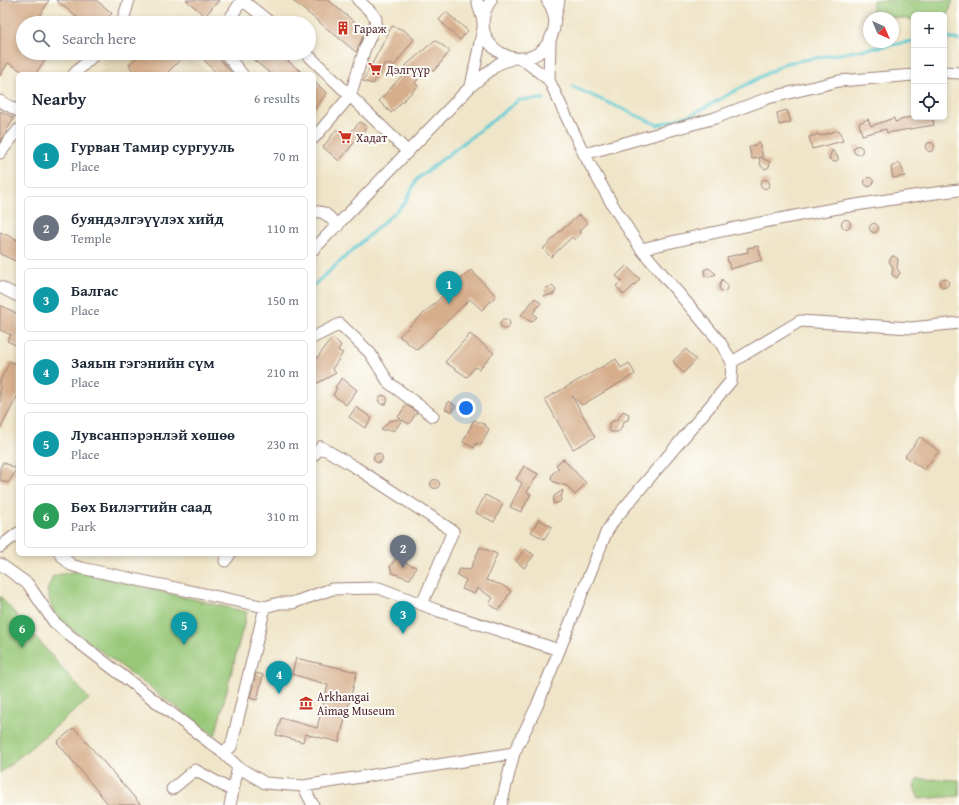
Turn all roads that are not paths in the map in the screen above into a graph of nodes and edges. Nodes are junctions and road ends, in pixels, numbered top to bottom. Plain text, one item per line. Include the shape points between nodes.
1 (129, 0) edge
2 (242, 0) edge
3 (358, 0) edge
4 (477, 0) edge
5 (491, 0) edge
6 (546, 0) edge
7 (559, 0) edge
8 (124, 16) edge
9 (232, 16) edge
10 (262, 16) edge
11 (554, 19) junction
12 (483, 24) junction
13 (550, 40) junction
14 (518, 58) junction
15 (89, 60) edge
16 (231, 60) edge
17 (313, 60) edge
18 (76, 72) edge
19 (240, 72) edge
20 (947, 72) edge
21 (959, 73) edge
22 (911, 75) edge
23 (549, 80) junction
24 (471, 86) junction
25 (350, 96) junction
26 (0, 101) edge
27 (16, 109) edge
28 (16, 133) edge
29 (316, 136) edge
30 (408, 152) junction
31 (0, 153) edge
32 (584, 154) junction
33 (959, 190) edge
34 (316, 212) edge
35 (338, 226) junction
36 (316, 247) edge
37 (641, 249) junction
38 (0, 287) edge
39 (16, 295) edge
40 (959, 323) edge
41 (316, 336) edge
42 (732, 362) junction
43 (433, 416) dead end
44 (316, 453) edge
45 (16, 535) edge
46 (0, 547) edge
47 (62, 556) edge
48 (0, 564) edge
49 (422, 604) junction
50 (265, 607) junction
51 (558, 650) junction
52 (222, 752) junction
53 (514, 753) junction
54 (238, 767) junction
55 (303, 786) junction
56 (172, 789) dead end
57 (233, 791) junction
58 (230, 805) edge
59 (313, 805) edge
60 (501, 805) edge

1 - 8 street
2 - 9 street
2 - 10 street
3 - 25 street via 376,19
4 - 12 street
5 - 12 street
6 - 11 street
7 - 11 street
11 - 13 street
12 - 14 street via 485,36 494,48 500,53
12 - 24 street
13 - 14 street via 535,55
13 - 23 street
14 - 23 street
14 - 24 street via 498,64
15 - 18 street
16 - 19 street
17 - 25 street
20 - 21 street
22 - 32 street via 839,81 768,98 715,118
23 - 32 street
24 - 30 street
25 - 29 street
25 - 30 street
26 - 27 street
28 - 31 street
30 - 35 street
32 - 37 street
33 - 37 street via 884,199 744,224
34 - 35 street via 326,214
35 - 36 street
37 - 42 street via 720,342
38 - 39 street
40 - 42 street via 910,328 800,321
41 - 43 street via 340,324 370,353 389,383
42 - 51 street via 732,381 614,520 606,533
44 - 49 street via 321,447 453,531
45 - 46 street
47 - 50 street via 71,565 81,568
48 - 52 street via 28,584 54,622
49 - 50 street via 379,588 356,587 332,589 292,603
49 - 51 street
50 - 52 street via 231,747
51 - 53 street via 537,706
52 - 54 street
53 - 55 street
53 - 60 street
54 - 55 street via 265,782
54 - 57 street
55 - 59 street
56 - 57 street via 195,770
57 - 58 street

